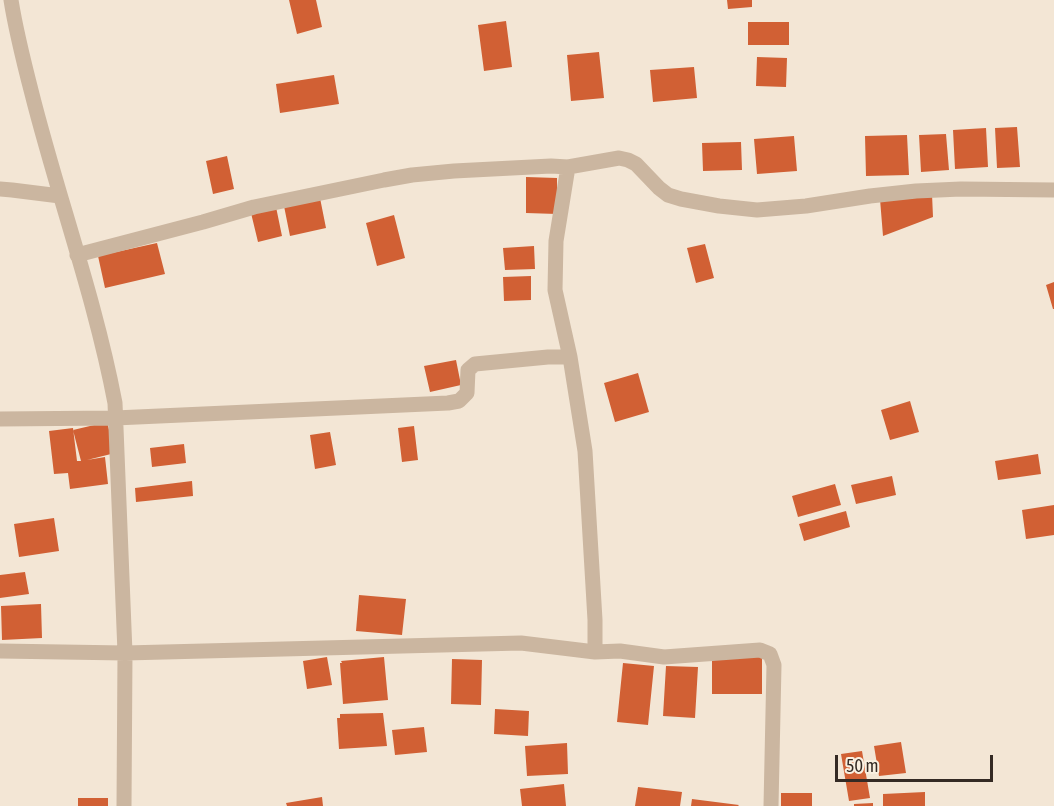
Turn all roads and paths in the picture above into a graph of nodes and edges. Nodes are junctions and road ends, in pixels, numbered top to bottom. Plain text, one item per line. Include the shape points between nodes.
1 (11, 0) edge
2 (568, 167) junction
3 (0, 189) edge
4 (1054, 190) edge
5 (60, 196) junction
6 (78, 255) junction
7 (570, 357) junction
8 (115, 418) junction
9 (0, 419) edge
10 (0, 651) edge
11 (595, 652) junction
12 (125, 653) junction
13 (124, 806) edge
14 (771, 806) edge

1 - 5 street
2 - 4 street via 619,158 628,160 669,195 757,210 916,191
2 - 6 street via 454,171 384,180 254,207
2 - 7 street via 556,241 555,290
3 - 5 street
5 - 6 street
6 - 8 street via 108,365
7 - 8 street via 475,364 468,370 467,393 459,401 448,403
7 - 11 street via 585,451
8 - 9 street
8 - 12 street
10 - 12 street
11 - 12 street via 521,643
11 - 14 street via 664,657 760,650 770,654 774,665
12 - 13 street

